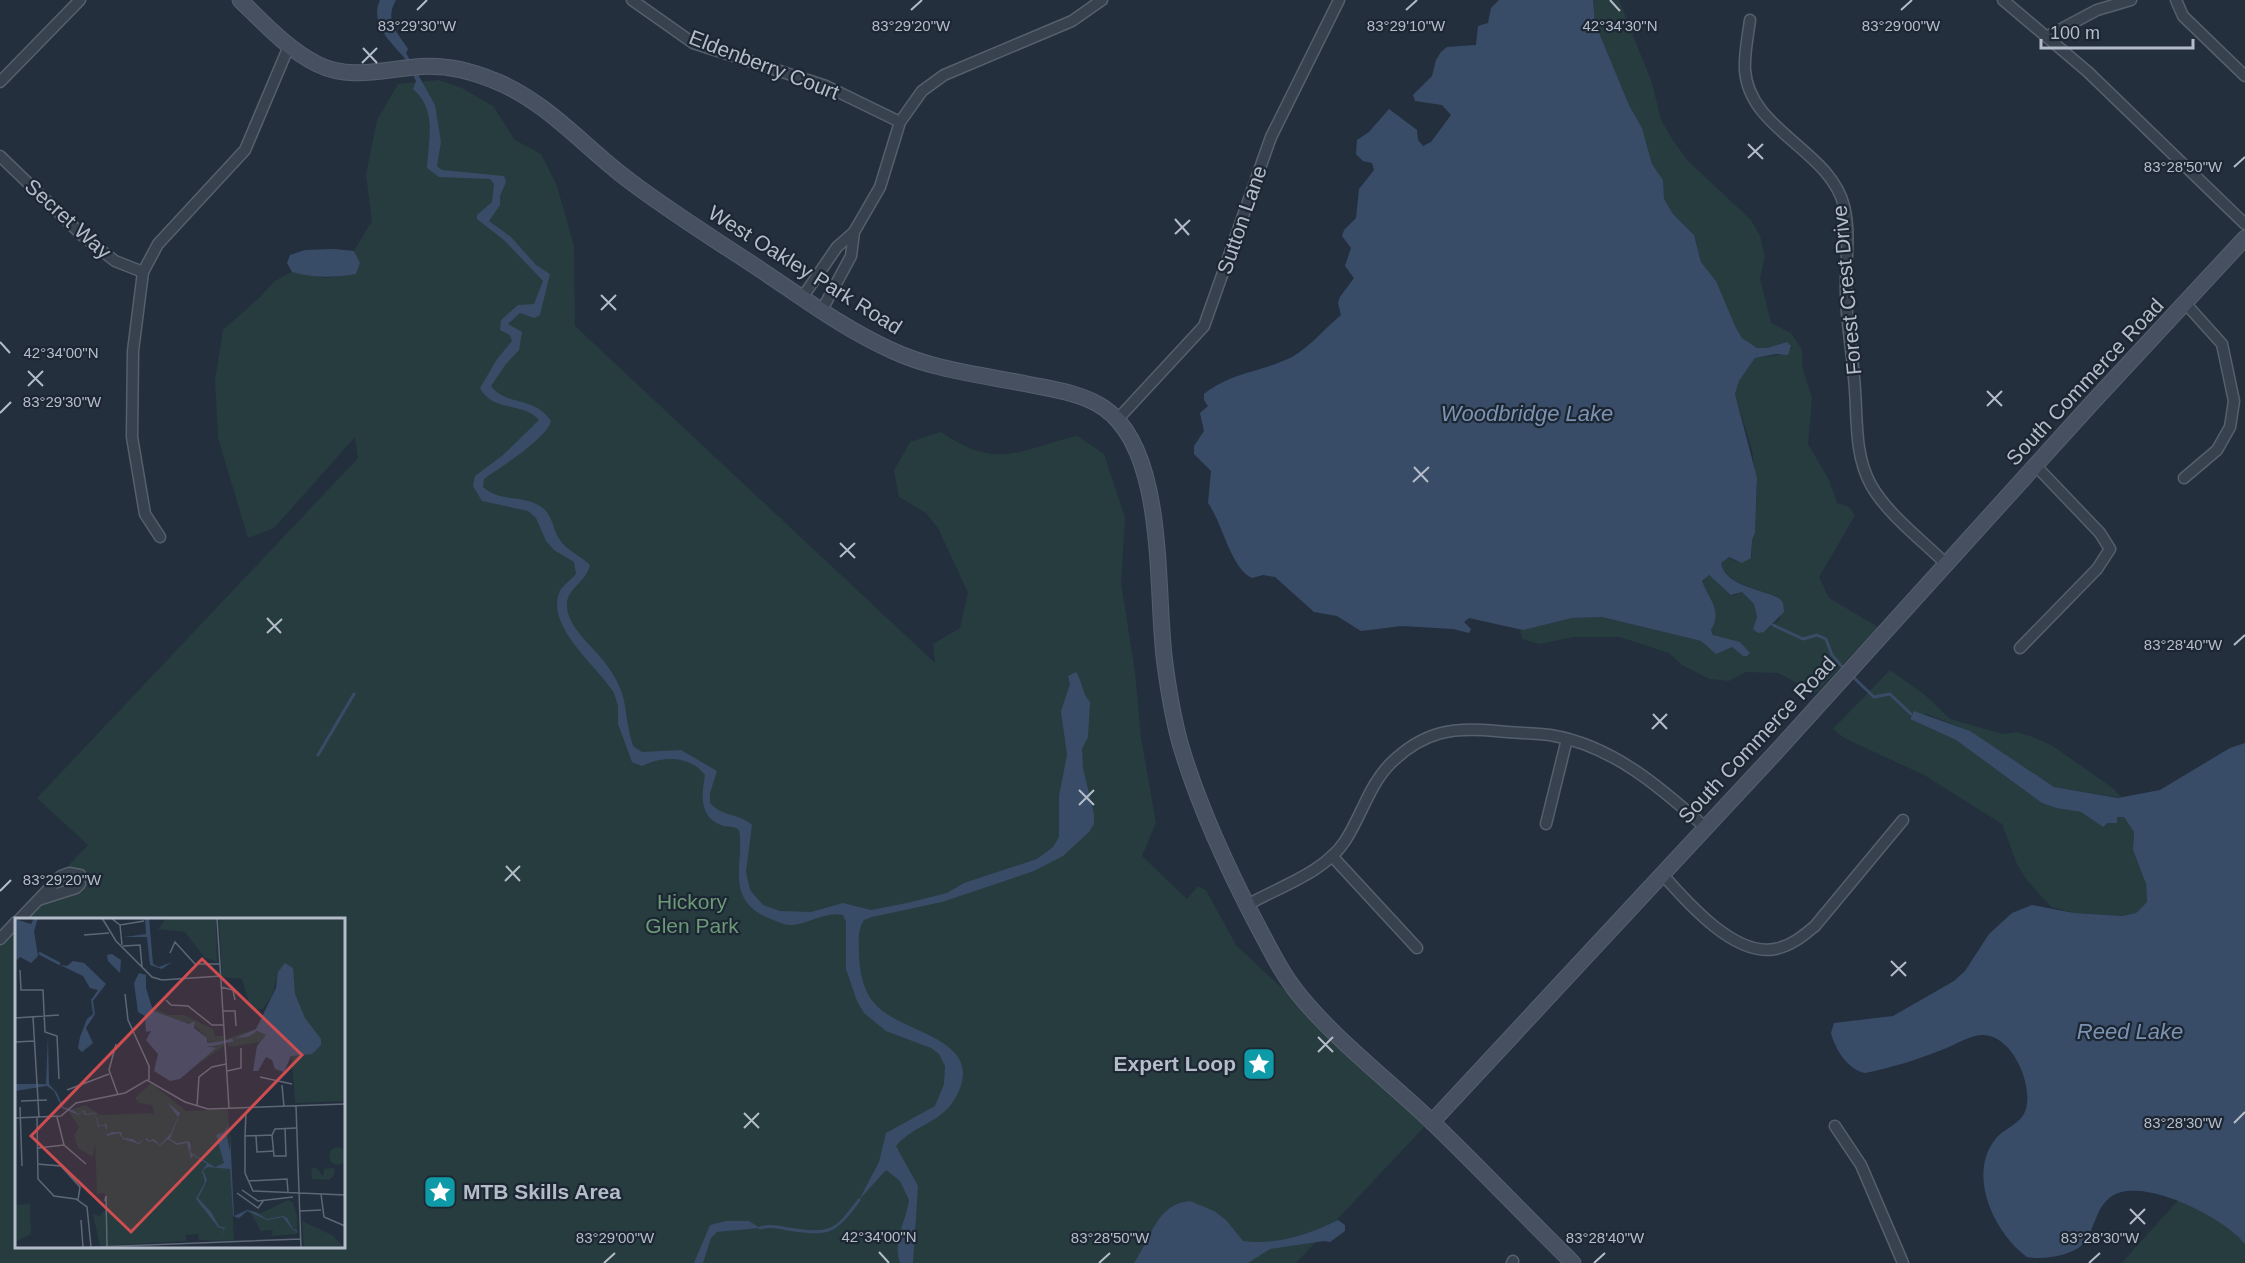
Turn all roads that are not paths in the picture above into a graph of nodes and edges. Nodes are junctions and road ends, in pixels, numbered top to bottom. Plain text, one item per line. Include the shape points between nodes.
1 (80, 0) edge
2 (240, 0) edge
3 (632, 0) edge
4 (1102, 0) edge
5 (1339, 0) edge
6 (2003, 0) edge
7 (2131, 0) edge
8 (2176, 0) edge
9 (1749, 20) dead end
10 (2048, 36) junction
11 (289, 46) junction
12 (2245, 76) edge
13 (0, 82) edge
14 (900, 122) junction
15 (0, 156) edge
16 (2245, 224) edge
17 (854, 232) junction
18 (2245, 238) edge
19 (142, 272) junction
20 (802, 298) junction
21 (2186, 304) junction
22 (822, 310) junction
23 (1116, 421) junction
24 (2036, 466) junction
25 (2184, 478) dead end
26 (160, 537) dead end
27 (1946, 564) junction
28 (2020, 648) dead end
29 (1567, 739) junction
30 (1903, 820) dead end
31 (1546, 825) dead end
32 (1705, 827) junction
33 (1332, 856) junction
34 (1662, 874) junction
35 (38, 900) dead end
36 (1247, 905) junction
37 (21, 918) edge
38 (15, 924) edge
39 (0, 939) edge
40 (1417, 948) dead end
41 (1432, 1122) junction
42 (1835, 1126) dead end
43 (1573, 1263) edge
44 (1903, 1263) edge

1 - 13 street
2 - 11 street, West Oakley Park Road
3 - 14 street, Eldenberry Court via 693,43 826,86
4 - 14 street via 1072,21 944,75 922,91
5 - 23 street, Sutton Lane via 1272,137 1203,326
6 - 10 street
7 - 10 street via 2097,10
8 - 12 street via 2183,16
9 - 27 street, Forest Crest Drive via 1745,71 1749,87 1778,128 1828,173 1844,206 1846,315 1857,440 1871,484
10 - 16 street
11 - 19 street via 244,150 158,244
11 - 20 street, West Oakley Park Road via 321,67 360,75 437,66 499,81 545,111 676,214
14 - 17 street via 880,187
15 - 19 street, Secret Way via 83,236 115,261
17 - 20 street via 837,247
17 - 22 street via 851,256
18 - 21 street, South Commerce Road
19 - 26 street via 133,351 132,437 144,514
20 - 22 street, West Oakley Park Road
21 - 24 street, South Commerce Road
21 - 25 street via 2222,344 2234,401 2229,427 2217,450
22 - 23 street, West Oakley Park Road via 874,342 911,358 1078,397 1104,408
23 - 36 street, West Oakley Park Road via 1138,452 1149,490 1164,663 1179,742 1223,860
24 - 27 street, South Commerce Road
24 - 28 street via 2100,533 2110,549 2097,569
27 - 32 street, South Commerce Road
29 - 31 street
29 - 32 street via 1637,770
29 - 33 street via 1469,728 1427,736 1379,775 1346,839
30 - 34 street via 1815,926 1797,940 1774,949 1750,947 1729,937
32 - 34 street, South Commerce Road
33 - 36 street
33 - 40 street
34 - 41 street, South Commerce Road
35 - 37 street
36 - 41 street, West Oakley Park Road via 1298,994
38 - 39 street
41 - 43 street
42 - 44 street via 1861,1165

